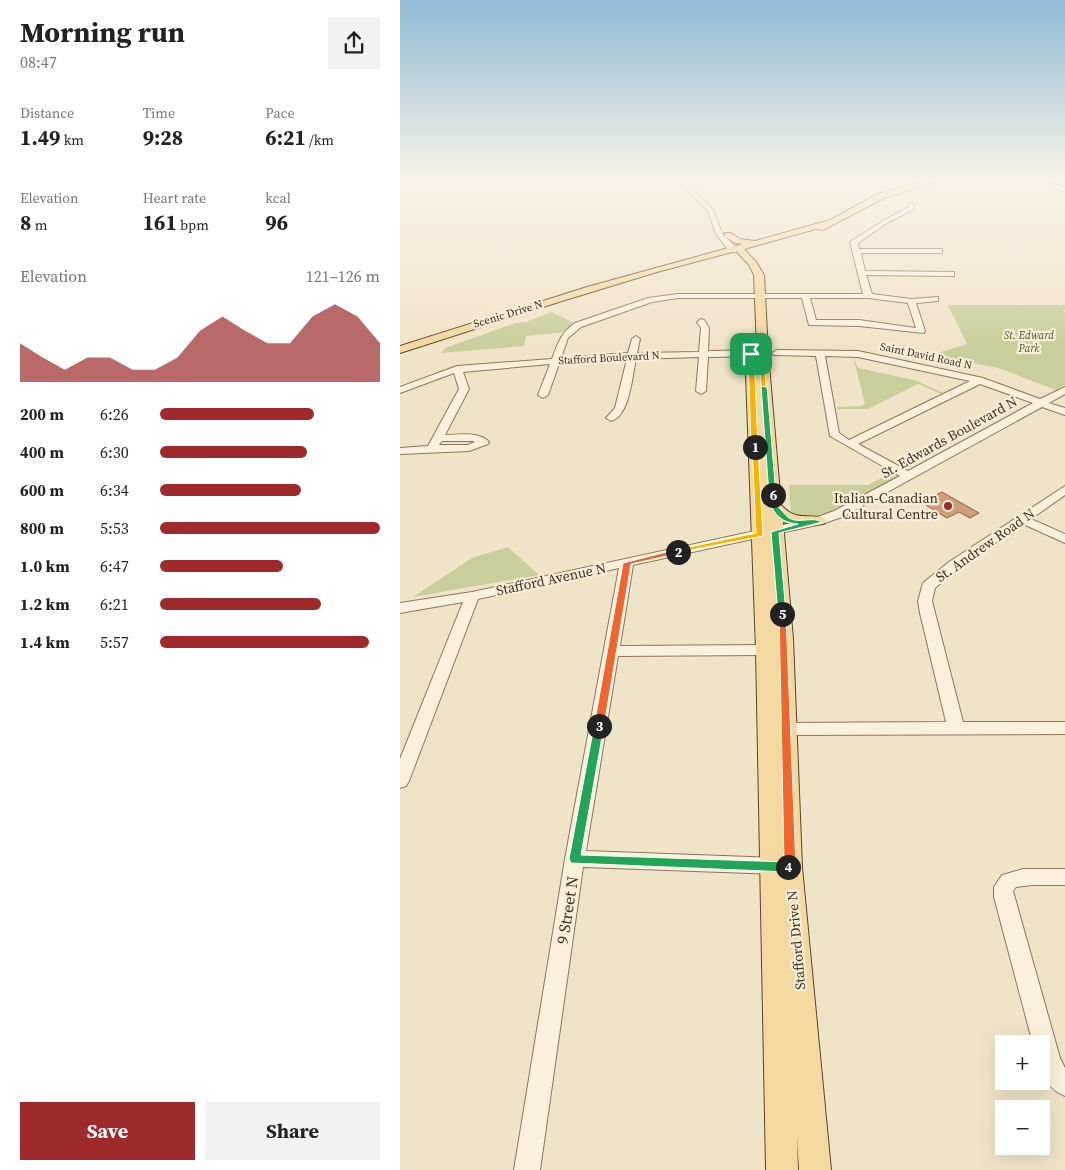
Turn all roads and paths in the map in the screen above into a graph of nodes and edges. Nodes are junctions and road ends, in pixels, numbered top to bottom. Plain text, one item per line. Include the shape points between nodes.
1 (721, 236) edge
2 (729, 236) edge
3 (732, 236) edge
4 (795, 236) edge
5 (863, 236) edge
6 (767, 243) junction
7 (737, 251) junction
8 (856, 251) junction
9 (939, 251) dead end
10 (708, 260) junction
11 (749, 264) junction
12 (863, 273) junction
13 (951, 274) dead end
14 (616, 282) junction
15 (754, 296) junction
16 (805, 296) junction
17 (868, 296) junction
18 (936, 299) dead end
19 (911, 302) junction
20 (701, 322) dead end
21 (636, 339) dead end
22 (400, 350) edge
23 (777, 353) dead end
24 (704, 354) junction
25 (756, 354) junction
26 (820, 354) junction
27 (631, 356) junction
28 (555, 361) junction
29 (457, 369) junction
30 (980, 380) junction
31 (400, 390) edge
32 (1065, 390) edge
33 (701, 391) dead end
34 (542, 396) dead end
35 (1042, 403) junction
36 (1065, 412) edge
37 (611, 418) dead end
38 (439, 438) junction
39 (849, 444) junction
40 (432, 449) junction
41 (400, 451) edge
42 (909, 476) junction
43 (1065, 490) edge
44 (774, 506) junction
45 (1022, 518) junction
46 (818, 522) junction
47 (768, 533) junction
48 (1065, 539) edge
49 (627, 563) junction
50 (472, 596) junction
51 (400, 608) edge
52 (775, 650) junction
53 (612, 651) junction
54 (956, 728) junction
55 (1065, 728) edge
56 (778, 729) junction
57 (400, 781) edge
58 (575, 859) junction
59 (782, 866) junction
60 (1065, 877) edge
61 (1063, 1083) edge
62 (527, 1170) edge
63 (782, 1170) edge
64 (815, 1170) edge

1 - 7 street, Stafford Drive N
2 - 7 street, Stafford Drive N
3 - 6 main road via 741,242
4 - 6 main road, Scenic Drive N
5 - 8 street via 854,241
6 - 7 main road, Scenic Drive N
6 - 11 main road via 753,252
7 - 10 main road, Scenic Drive N
7 - 11 main road, Stafford Drive N
7 - 14 main road, Scenic Drive N
8 - 9 street
8 - 12 street
10 - 11 main road via 729,258
10 - 14 main road, Scenic Drive N
11 - 15 main road, Stafford Drive N
12 - 13 street
12 - 17 street
14 - 22 main road, Scenic Drive N
15 - 16 street
15 - 25 main road, Stafford Drive N
15 - 28 street via 693,292 651,300 578,325 566,335
16 - 17 street
16 - 19 street via 812,324 859,324 921,332
17 - 19 street
18 - 19 street
20 - 24 street via 705,328
21 - 27 street
23 - 26 street, Saint David Road N
24 - 25 street, Stafford Boulevard N
24 - 27 street, Stafford Boulevard N
24 - 33 street
25 - 44 main road, Stafford Drive N
25 - 47 main road, Stafford Drive N
26 - 30 street, Saint David Road N via 858,354
26 - 39 street via 834,434
27 - 28 street, Stafford Boulevard N
27 - 37 street via 620,409
28 - 29 street, Stafford Boulevard N
28 - 34 street
29 - 31 street, Stafford Boulevard N
29 - 38 street via 464,389
30 - 35 street, Saint David Road N
30 - 39 street
32 - 35 street, St. Edwards Boulevard N
35 - 36 street, Saint David Road N
35 - 42 street, St. Edwards Boulevard N
38 - 40 street
38 - 40 street via 475,438 484,442 470,448
39 - 42 street
40 - 41 street
42 - 46 street, St. Edwards Boulevard N
43 - 45 street, St. Andrew Road N
44 - 46 main road via 795,522
44 - 47 main road, Stafford Drive N
45 - 48 street
45 - 54 street, St. Andrew Road N via 939,576 926,592 930,628
46 - 47 street, St. Edwards Boulevard N
47 - 49 street, Stafford Avenue N
47 - 52 main road, Stafford Drive N
49 - 50 street, Stafford Avenue N
49 - 53 street, 9 Street N
50 - 51 street, Stafford Avenue N
50 - 57 street
52 - 53 street
52 - 56 main road, Stafford Drive N
53 - 58 street, 9 Street N
54 - 55 street
54 - 56 street
56 - 59 main road, Stafford Drive N
58 - 59 street
58 - 62 street, 9 Street N
59 - 63 main road, Stafford Drive N
59 - 64 main road, Stafford Drive N
60 - 61 street via 1018,877 1008,880 1003,889 1049,1061

